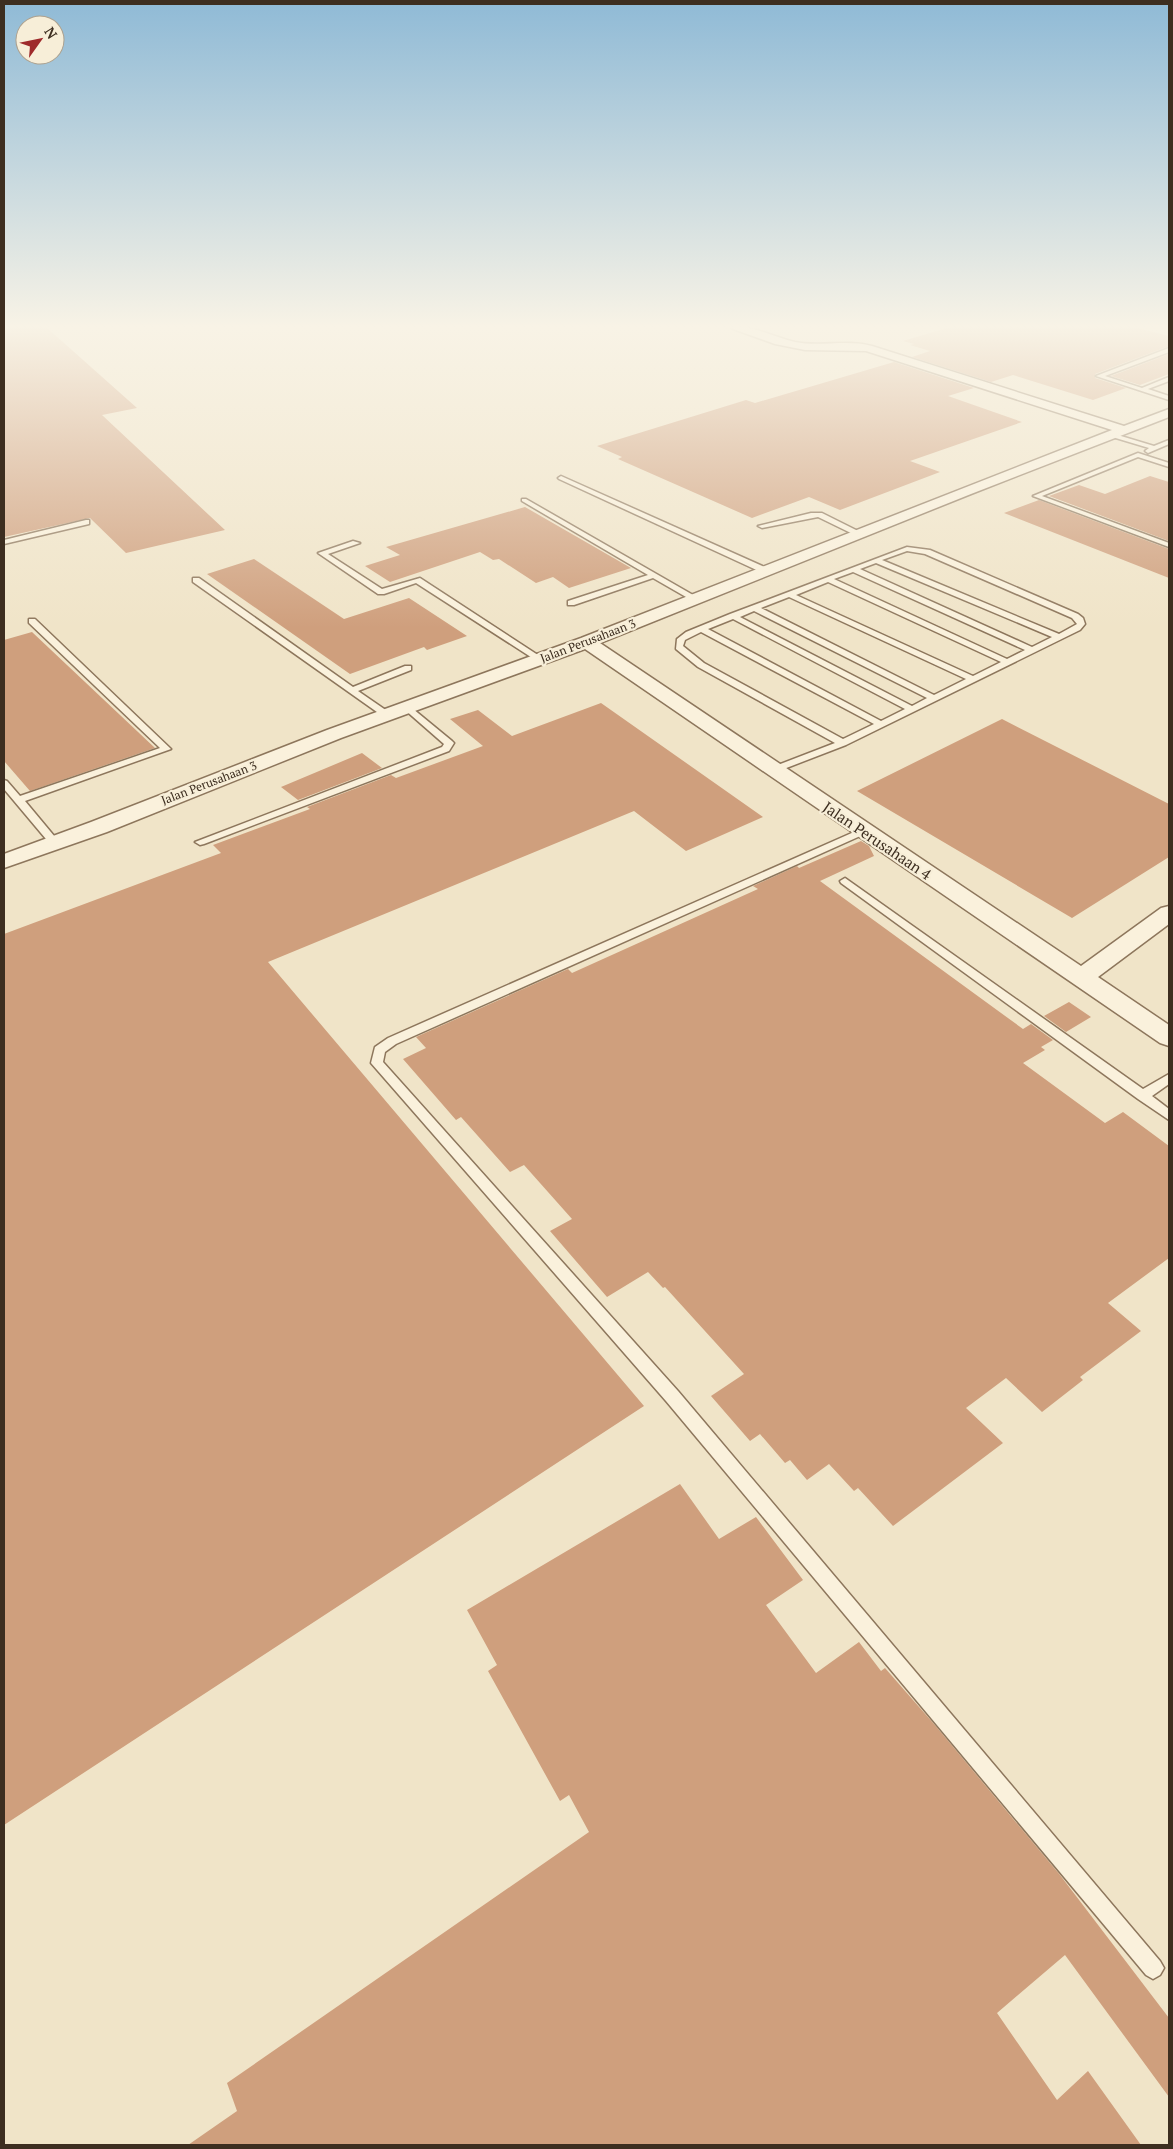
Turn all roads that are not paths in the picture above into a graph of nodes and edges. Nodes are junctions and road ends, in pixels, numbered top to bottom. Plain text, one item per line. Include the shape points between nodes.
1 (1100, 427) edge
2 (1132, 427) edge
3 (1117, 433) junction
4 (1169, 442) edge
5 (1154, 448) junction
6 (1138, 455) junction
7 (1169, 465) edge
8 (561, 478) dead end
9 (524, 500) dead end
10 (86, 522) dead end
11 (762, 526) dead end
12 (860, 534) junction
13 (4, 542) edge
14 (356, 543) dead end
15 (1169, 545) edge
16 (876, 560) junction
17 (853, 569) junction
18 (766, 571) junction
19 (654, 575) junction
20 (828, 579) junction
21 (196, 580) dead end
22 (788, 594) junction
23 (696, 599) junction
24 (571, 603) dead end
25 (755, 608) junction
26 (733, 616) junction
27 (32, 621) dead end
28 (701, 629) junction
29 (1059, 637) junction
30 (587, 642) junction
31 (1031, 650) junction
32 (540, 659) junction
33 (1007, 662) junction
34 (408, 668) dead end
35 (973, 679) junction
36 (352, 690) junction
37 (934, 698) junction
38 (407, 707) junction
39 (912, 709) junction
40 (388, 714) junction
41 (880, 724) junction
42 (843, 743) junction
43 (773, 770) junction
44 (4, 783) edge
45 (19, 800) junction
46 (863, 831) junction
47 (200, 842) dead end
48 (55, 843) junction
49 (4, 861) edge
50 (845, 881) dead end
51 (1169, 913) edge
52 (1081, 978) junction
53 (1169, 1037) edge
54 (1169, 1078) edge
55 (1142, 1096) junction
56 (1169, 1115) edge
57 (1154, 1968) dead end

1 - 3 street
2 - 3 street, Jalan Perusahaan 3
3 - 5 lane
3 - 12 street, Jalan Perusahaan 3
4 - 5 lane
5 - 6 lane
6 - 7 lane
6 - 15 lane via 1036,496
8 - 18 lane
9 - 19 lane
10 - 13 lane
11 - 12 lane via 819,515
12 - 18 street, Jalan Perusahaan 3
14 - 32 lane via 322,553 381,592 417,580
16 - 17 lane
16 - 29 lane
16 - 29 lane via 907,549 927,552 1080,620 1078,628
17 - 20 lane
17 - 31 lane
18 - 23 street, Jalan Perusahaan 3
19 - 23 lane
19 - 24 lane
20 - 22 lane
20 - 33 lane
21 - 36 lane
22 - 25 lane
22 - 35 lane
23 - 30 street, Jalan Perusahaan 3
25 - 26 lane
25 - 37 lane
26 - 28 lane
26 - 39 lane
27 - 45 lane via 166,748
28 - 41 lane
28 - 42 lane via 681,639 679,647 687,655
29 - 31 lane
30 - 32 street, Jalan Perusahaan 3
30 - 43 street, Jalan Perusahaan 4
31 - 33 lane
32 - 38 street, Jalan Perusahaan 3
33 - 35 lane
34 - 36 lane
35 - 37 lane
36 - 40 lane
37 - 39 lane
38 - 40 street, Jalan Perusahaan 3
38 - 47 lane via 450,743 446,749
39 - 41 lane
40 - 48 street, Jalan Perusahaan 3
41 - 42 lane
42 - 43 lane
43 - 46 street, Jalan Perusahaan 4
44 - 45 lane
45 - 48 lane
46 - 52 street, Jalan Perusahaan 4
46 - 57 lane via 392,1041 379,1050 377,1063 672,1396
48 - 49 street, Jalan Perusahaan 3
50 - 55 lane
51 - 52 street
52 - 53 street, Jalan Perusahaan 4
54 - 55 lane
55 - 56 lane

